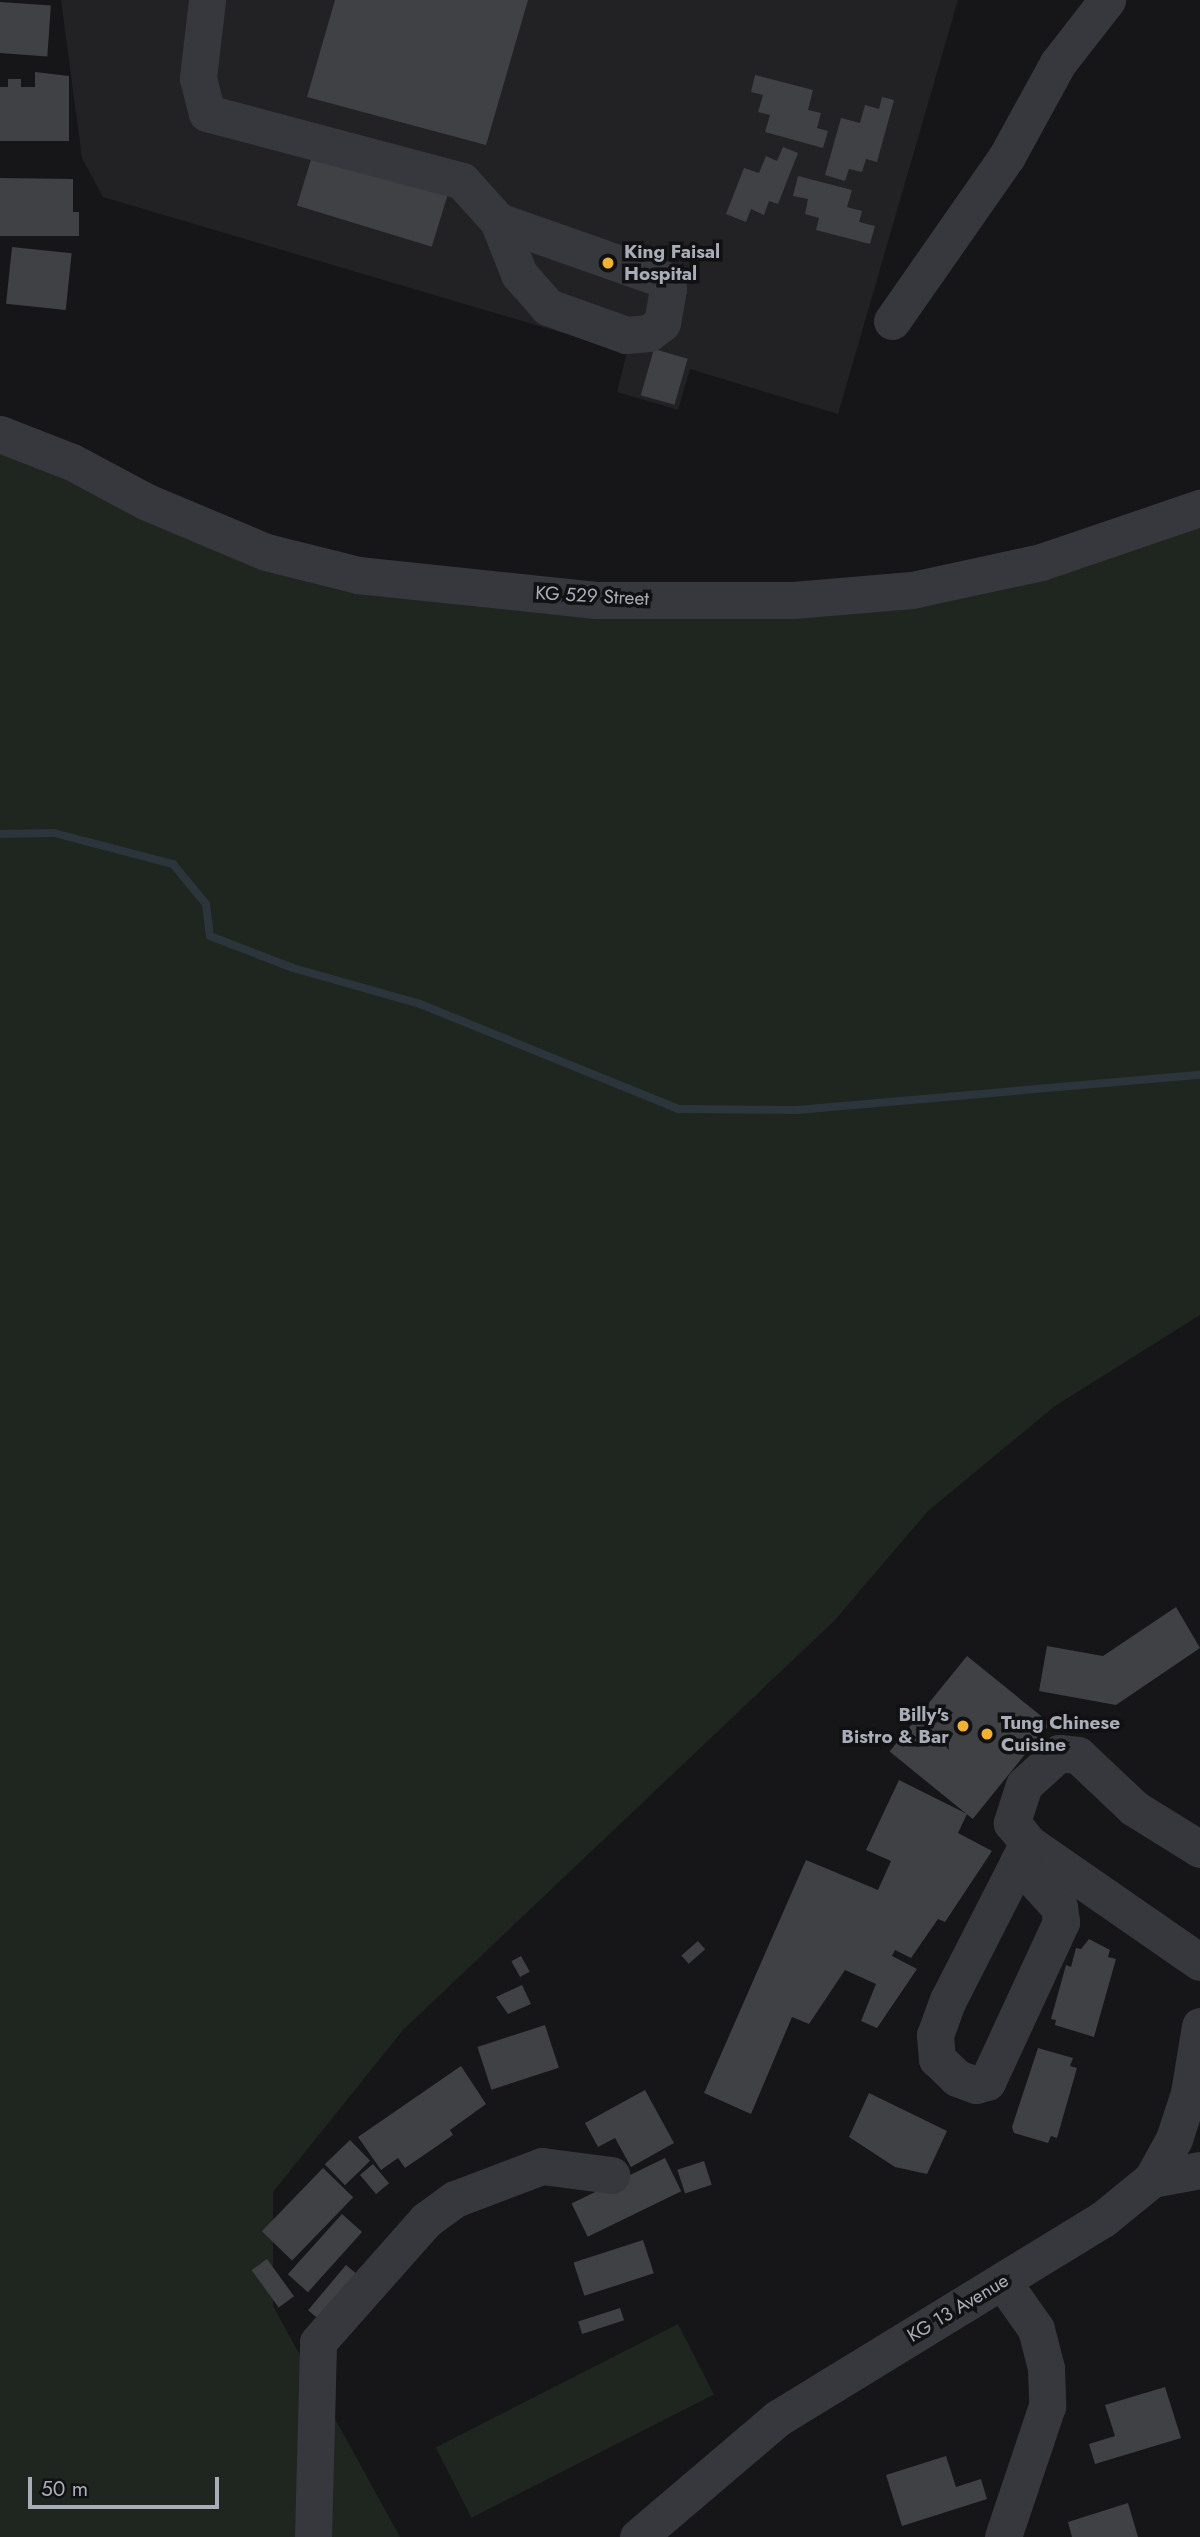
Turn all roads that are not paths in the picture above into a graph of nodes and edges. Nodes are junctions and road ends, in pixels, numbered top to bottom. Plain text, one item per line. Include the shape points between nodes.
1 (207, 0) edge
2 (1107, 0) edge
3 (498, 221) dead end
4 (892, 321) dead end
5 (0, 434) edge
6 (1200, 508) edge
7 (1200, 1849) edge
8 (1023, 1853) junction
9 (1200, 1962) edge
10 (1200, 2026) edge
11 (1200, 2170) edge
12 (611, 2175) dead end
13 (1152, 2179) junction
14 (1003, 2282) junction
15 (313, 2537) edge
16 (638, 2537) edge
17 (1003, 2537) edge

1 - 3 street via 198,78 207,113 462,181
2 - 4 street via 1058,63 1007,156
5 - 6 street, KG 529 Street via 267,552 358,575 596,600 793,600 912,590 1041,562
7 - 8 street via 1134,1808 1078,1755 1059,1753 1024,1785 1012,1823
8 - 8 street via 935,2035 937,2059 957,2078 976,2085 987,2082 1061,1922 1059,1907
8 - 9 street
10 - 13 street, KG 13 Avenue via 1189,2093 1174,2138
11 - 13 street
12 - 15 street via 542,2166 455,2199 426,2220 318,2342
13 - 14 street, KG 13 Avenue via 1103,2219
14 - 16 street, KG 13 Avenue via 778,2418
14 - 17 street via 1036,2329 1046,2368 1046,2406

